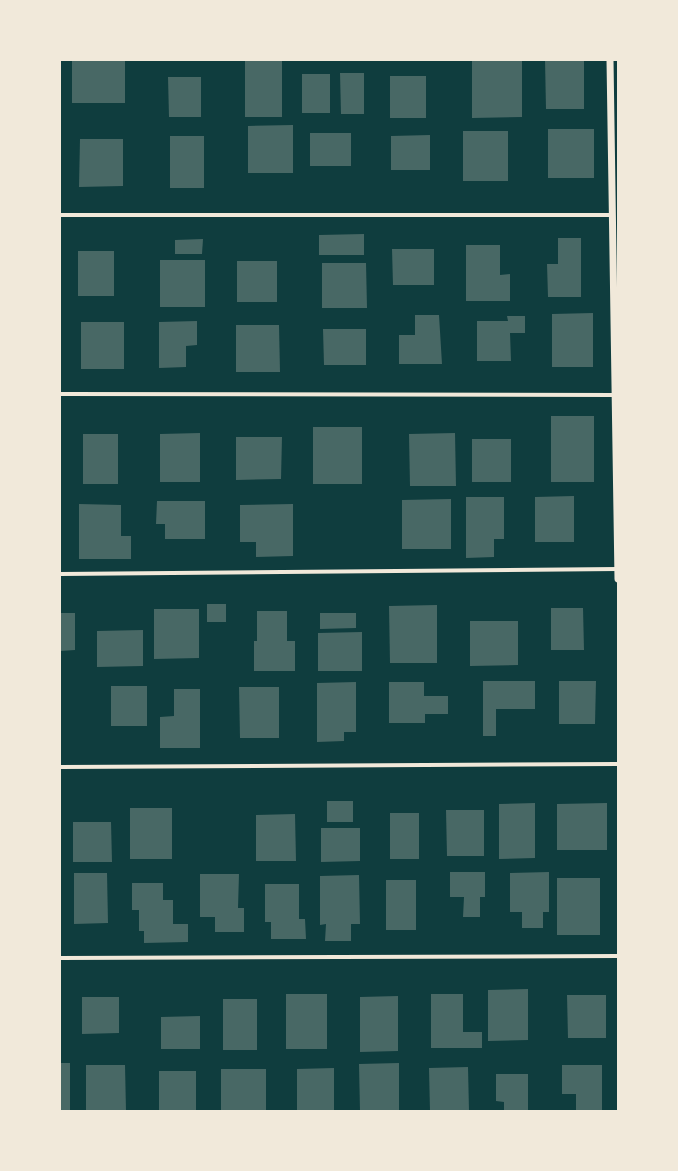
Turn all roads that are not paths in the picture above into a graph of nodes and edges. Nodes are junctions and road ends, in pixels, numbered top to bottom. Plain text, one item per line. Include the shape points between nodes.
1 (610, 60) edge
2 (60, 215) edge
3 (612, 215) junction
4 (60, 394) edge
5 (615, 395) junction
6 (618, 568) edge
7 (60, 574) edge
8 (618, 579) edge
9 (618, 764) edge
10 (60, 766) edge
11 (618, 956) edge
12 (60, 958) edge

1 - 3 street
2 - 3 street
3 - 5 street
4 - 5 street
5 - 6 street
6 - 7 street
6 - 8 street
9 - 10 street
11 - 12 street

